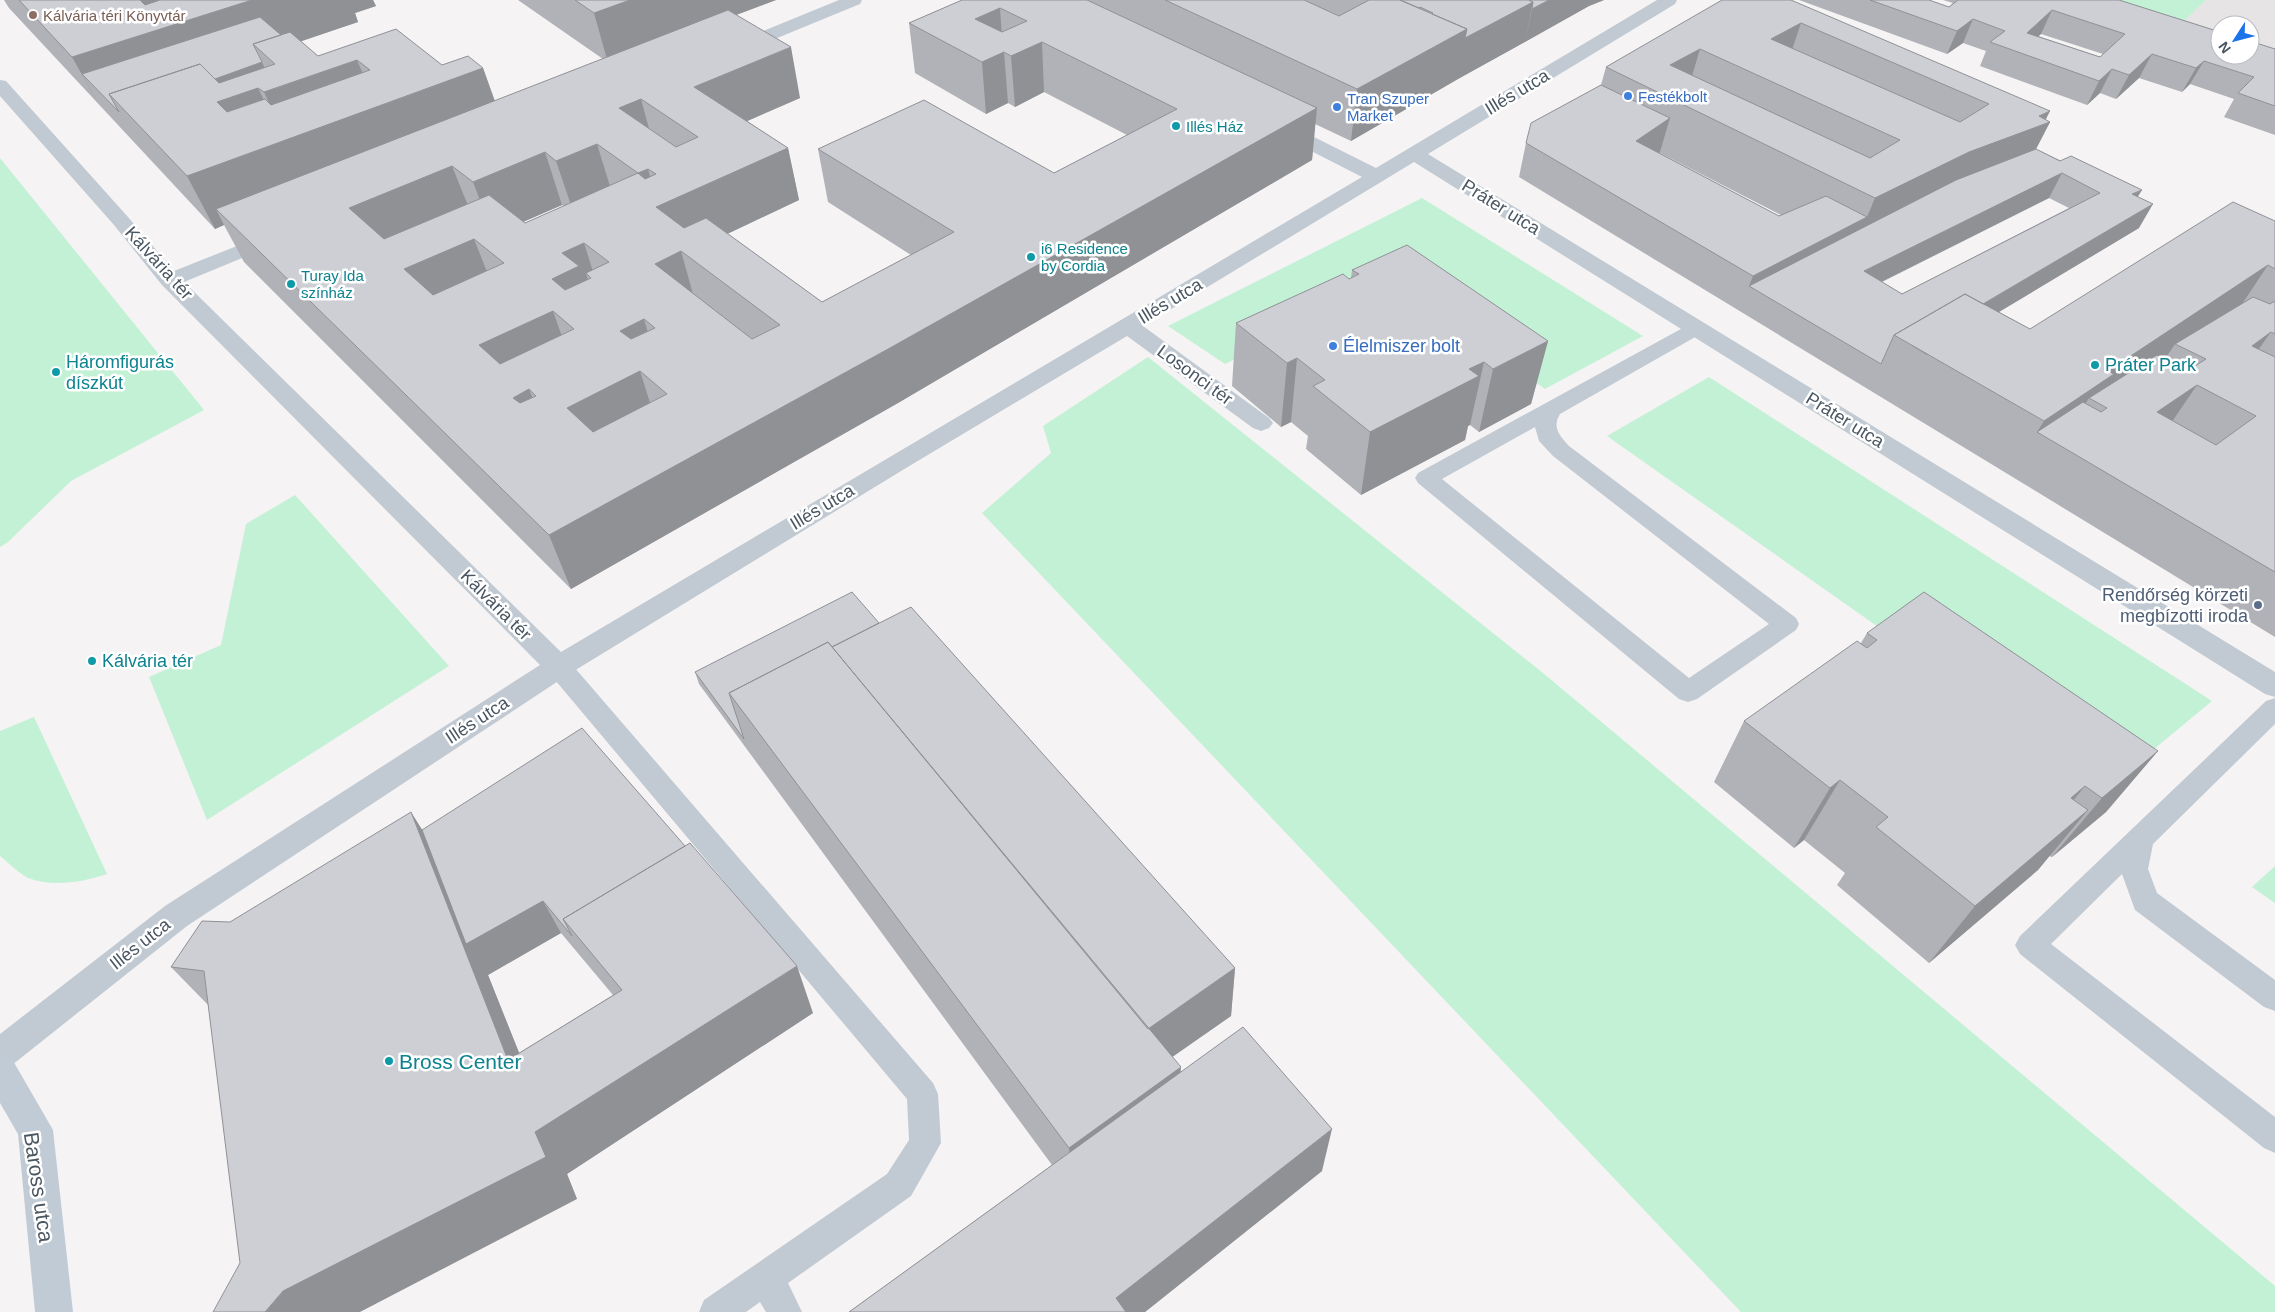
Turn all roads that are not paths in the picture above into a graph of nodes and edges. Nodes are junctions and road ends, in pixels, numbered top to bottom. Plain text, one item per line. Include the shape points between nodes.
1 (854, 0) edge
2 (1669, 0) edge
3 (718, 56) edge
4 (0, 85) edge
5 (1262, 119) edge
6 (1415, 154) junction
7 (1378, 177) junction
8 (289, 231) edge
9 (170, 280) junction
10 (1128, 326) junction
11 (1697, 328) junction
12 (1552, 409) junction
13 (1261, 423) dead end
14 (559, 667) junction
15 (2275, 686) edge
16 (2275, 708) edge
17 (2140, 839) junction
18 (2275, 997) edge
19 (0, 1054) edge
20 (0, 1070) edge
21 (2275, 1137) edge
22 (766, 1278) junction
23 (54, 1312) edge
24 (716, 1312) edge
25 (785, 1312) edge

1 - 3 street
2 - 6 street, Illés utca
4 - 9 street, Kálvária tér
5 - 7 street
6 - 7 street, Illés utca
6 - 11 street, Práter utca
7 - 10 street, Illés utca
8 - 9 street
9 - 14 street, Kálvária tér
10 - 13 street, Losonci tér
10 - 14 street, Illés utca
11 - 12 lane
11 - 15 street, Práter utca
12 - 12 lane via 1426,478 1688,692 1787,624 1561,451 1547,436 1545,421
14 - 19 street, Illés utca via 176,916
14 - 22 lane via 922,1094 925,1143 899,1186
16 - 17 lane
17 - 18 lane via 2134,869 2146,901
17 - 21 lane via 2030,945
20 - 23 street, Baross utca via 35,1130
22 - 24 lane
22 - 25 lane

